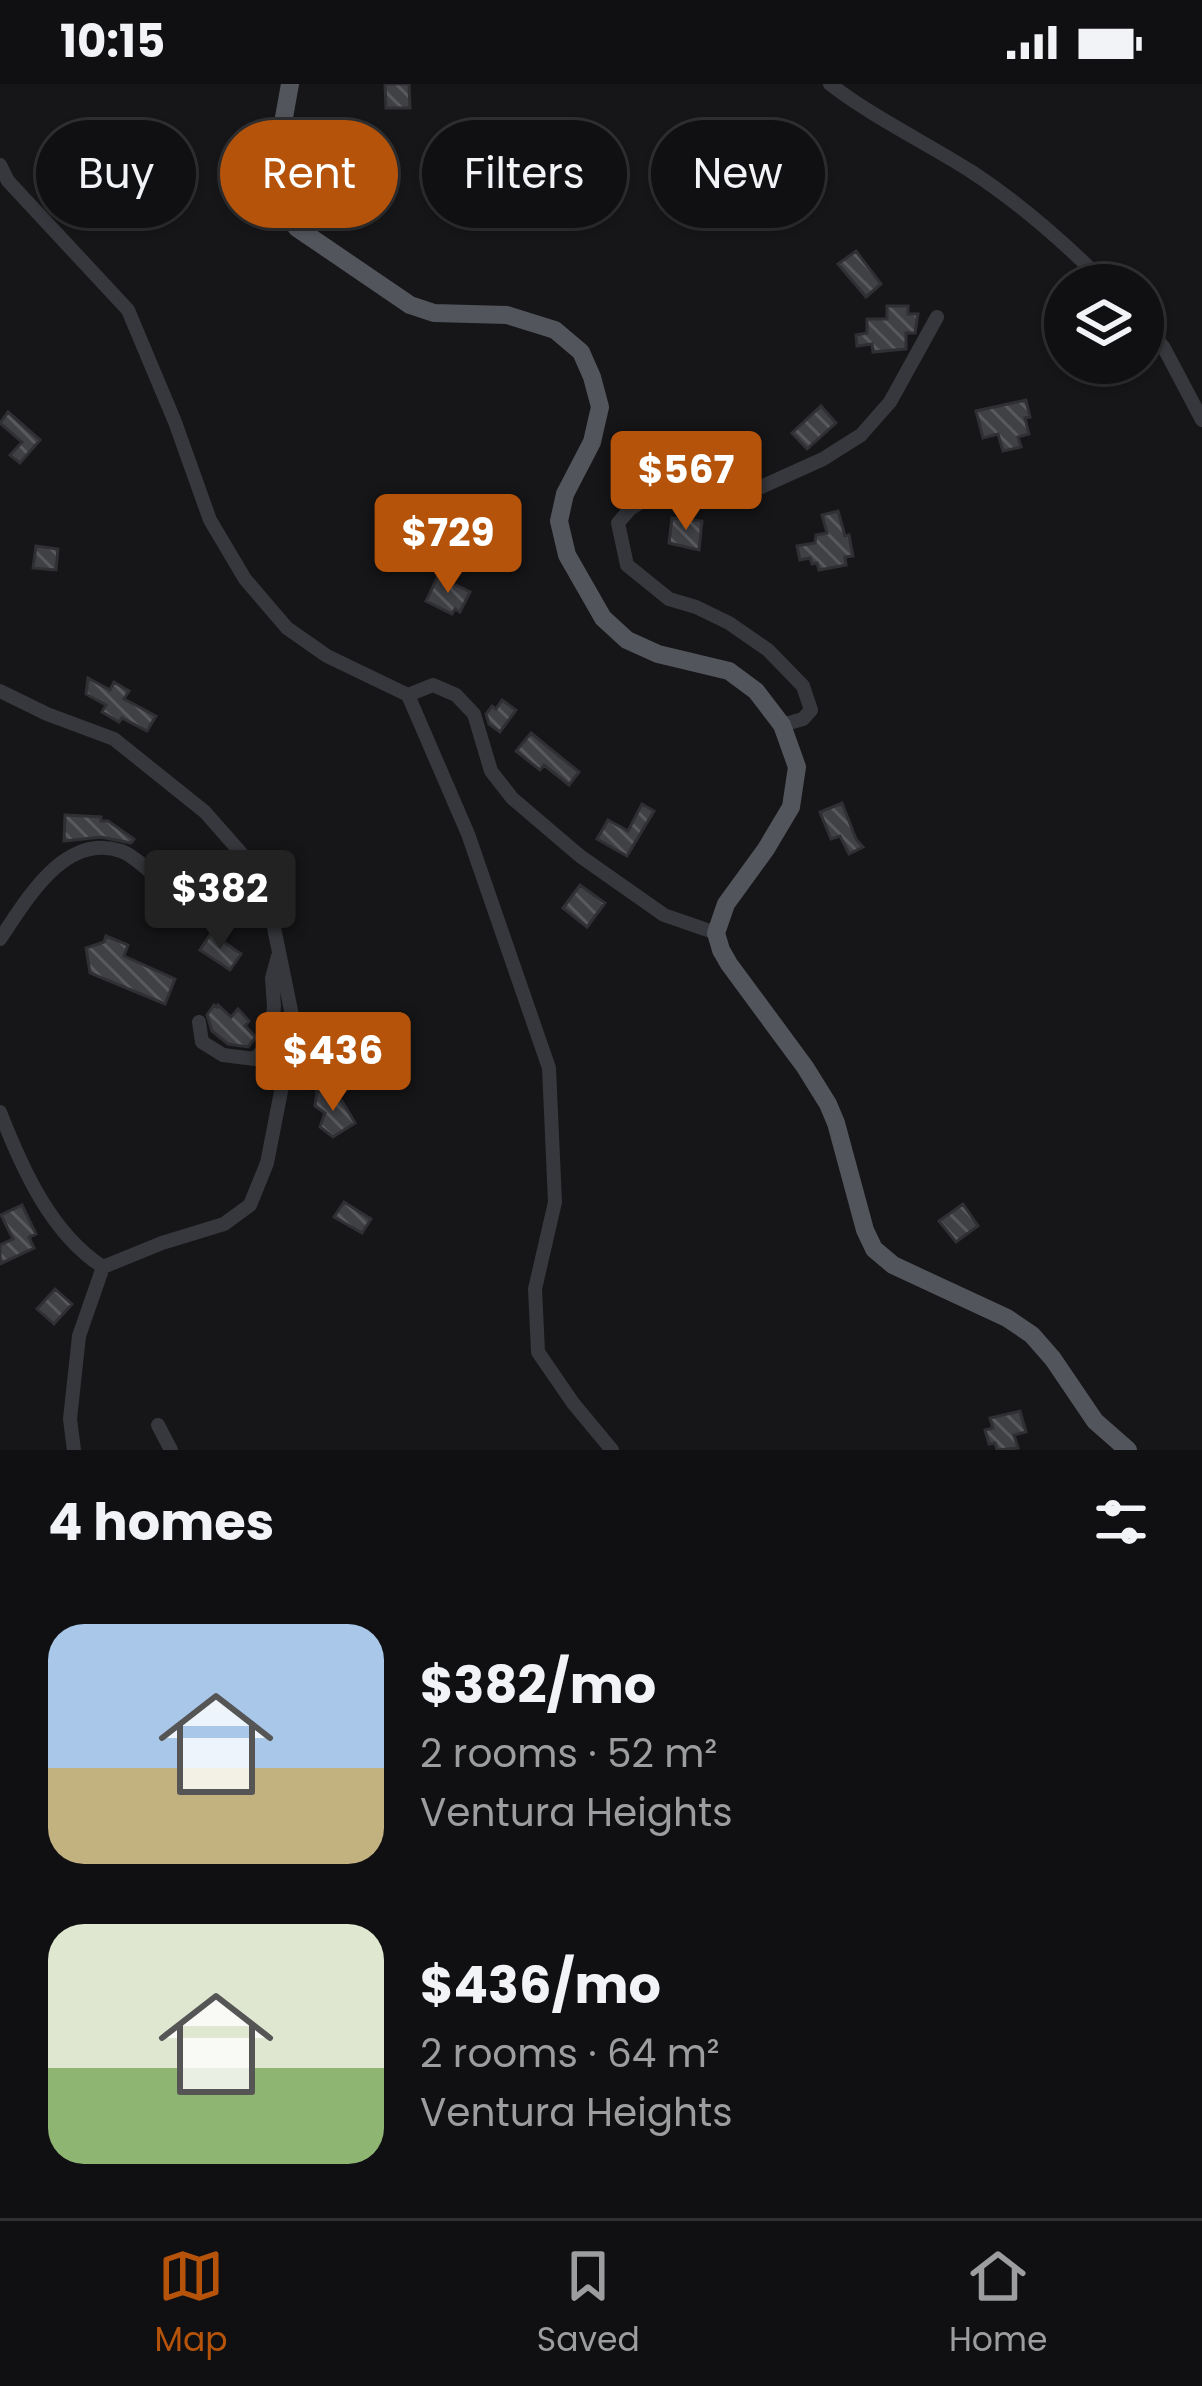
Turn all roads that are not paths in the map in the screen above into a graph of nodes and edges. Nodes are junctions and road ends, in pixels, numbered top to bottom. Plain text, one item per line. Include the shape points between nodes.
1 (290, 84) edge
2 (830, 84) edge
3 (0, 165) edge
4 (1086, 264) edge
5 (937, 317) dead end
6 (1164, 348) edge
7 (1202, 420) edge
8 (0, 691) edge
9 (408, 695) junction
10 (782, 724) junction
11 (194, 912) dead end
12 (716, 933) junction
13 (0, 939) edge
14 (279, 951) junction
15 (199, 1022) dead end
16 (0, 1112) edge
17 (103, 1268) junction
18 (158, 1424) dead end
19 (74, 1450) edge
20 (171, 1450) edge
21 (612, 1450) edge
22 (1128, 1450) edge

1 - 10 main road via 274,196 297,228 410,305 507,315 555,331 581,352 600,407 565,494 567,555 603,618 627,640 729,671
2 - 4 street via 975,174
3 - 9 street via 128,310 210,520 245,579 286,628
5 - 10 street via 890,402 861,435 824,459 723,499 652,495 618,523 627,565 669,599 748,636 803,686 811,710
6 - 7 street
8 - 14 street via 113,739 205,812 249,862
9 - 12 street via 433,685 456,695 474,714 491,771 512,798 664,915
9 - 21 street via 468,834 549,1068 555,1202 535,1289 538,1352
10 - 12 main road via 797,766 791,807 726,904
11 - 13 street via 125,852 100,848 70,857 41,881
12 - 22 main road via 729,964 828,1104 874,1249 1032,1336 1095,1421
14 - 15 street via 271,1041 255,1059 202,1042
14 - 17 street via 294,1025 267,1163 250,1205 224,1224
16 - 17 street via 40,1198 81,1253
17 - 19 street via 79,1336
18 - 20 street

